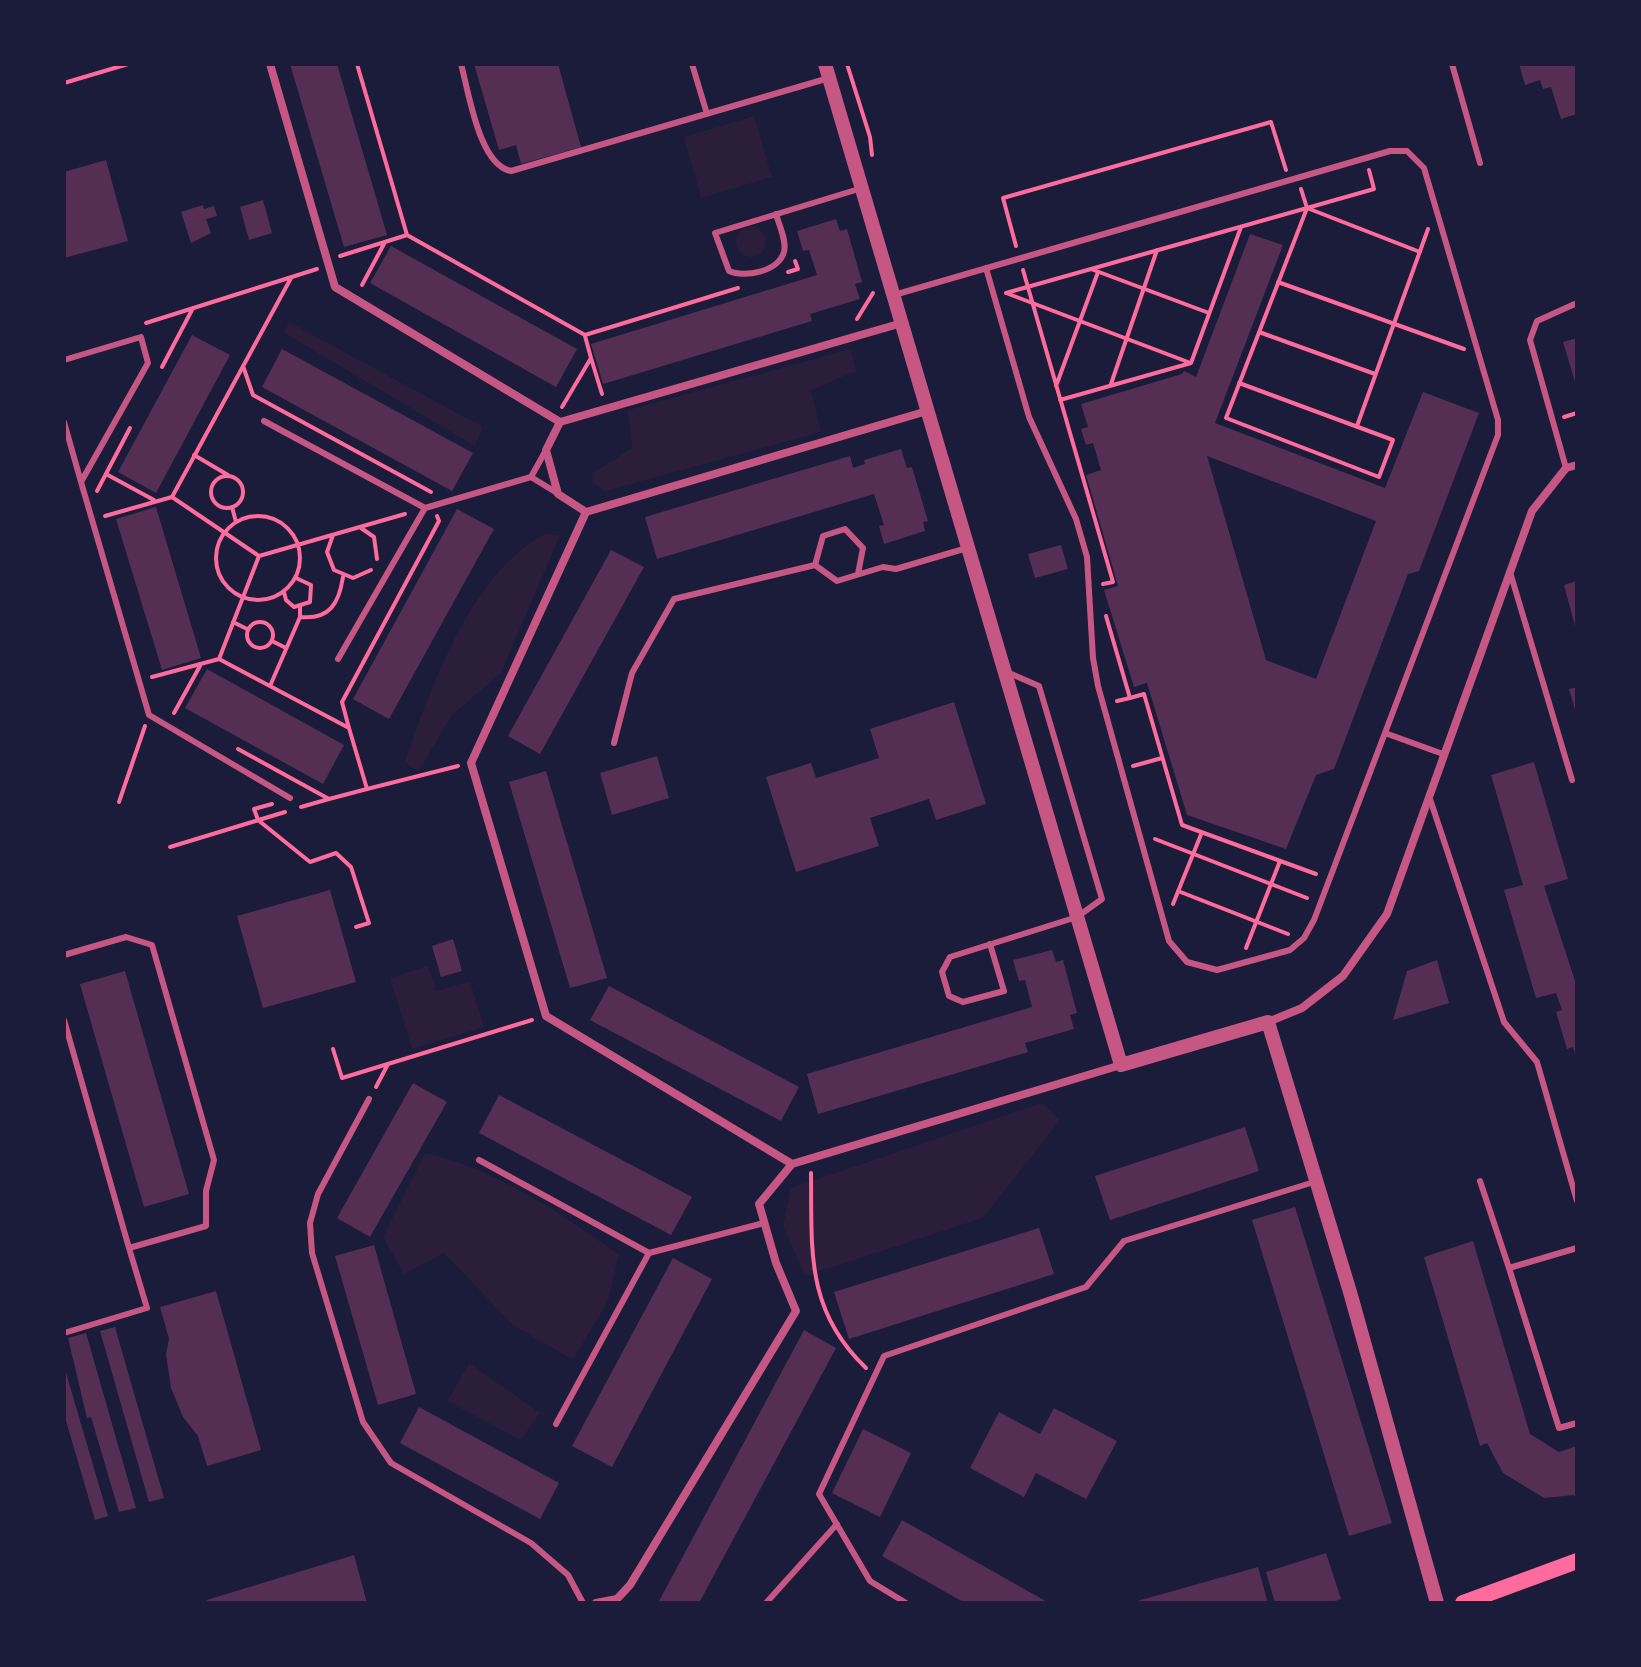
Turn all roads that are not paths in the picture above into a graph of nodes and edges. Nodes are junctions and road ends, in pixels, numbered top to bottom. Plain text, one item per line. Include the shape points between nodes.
1 (270, 64) edge
2 (461, 64) edge
3 (692, 64) edge
4 (1452, 64) edge
5 (827, 71) edge
6 (707, 114) junction
7 (1480, 163) dead end
8 (862, 188) junction
9 (776, 214) junction
10 (986, 268) junction
11 (894, 295) junction
12 (1577, 303) edge
13 (902, 323) junction
14 (64, 360) edge
15 (927, 411) junction
16 (264, 421) dead end
17 (64, 422) edge
18 (560, 422) junction
19 (546, 450) junction
20 (1577, 465) edge
21 (1566, 468) junction
22 (531, 477) junction
23 (81, 482) junction
24 (558, 494) junction
25 (425, 508) junction
26 (586, 512) junction
27 (967, 548) junction
28 (815, 565) junction
29 (1510, 572) junction
30 (858, 574) junction
31 (338, 659) dead end
32 (1004, 671) junction
33 (1385, 733) junction
34 (614, 743) dead end
35 (1443, 754) junction
36 (1572, 780) dead end
37 (1429, 796) junction
38 (290, 798) road end
39 (1077, 917) junction
40 (990, 944) junction
41 (64, 955) edge
42 (64, 1020) edge
43 (1268, 1022) junction
44 (1121, 1065) junction
45 (369, 1099) road end
46 (479, 1160) dead end
47 (792, 1164) junction
48 (1318, 1181) junction
49 (1480, 1181) dead end
50 (1577, 1201) edge
51 (764, 1223) junction
52 (129, 1248) junction
53 (1577, 1248) edge
54 (649, 1253) junction
55 (1509, 1268) junction
56 (64, 1333) edge
57 (1577, 1423) edge
58 (556, 1424) dead end
59 (837, 1524) junction
60 (1577, 1561) edge
61 (583, 1603) edge
62 (596, 1603) edge
63 (766, 1603) edge
64 (906, 1603) edge
65 (1437, 1603) edge
66 (1463, 1603) edge

1 - 18 street via 335,287
2 - 6 lane via 487,154 501,169 511,171
3 - 6 lane
4 - 7 lane
5 - 6 lane
5 - 8 street
8 - 9 lane
8 - 11 street
9 - 9 lane via 715,233 729,271 748,274 782,257 785,248
10 - 11 lane
10 - 33 lane via 1398,150 1420,161 1498,420 1498,435
10 - 33 lane via 1029,417 1076,519 1087,557 1098,686 1169,941 1179,956 1217,970 1290,950 1304,938
11 - 13 street
12 - 21 lane via 1537,321 1530,340
13 - 15 street
13 - 18 street
14 - 23 lane via 141,337 148,363
15 - 26 street
15 - 27 street
16 - 25 lane
17 - 23 lane
18 - 19 street
19 - 22 lane
19 - 24 street
20 - 21 street
21 - 29 street via 1532,511
22 - 24 lane
22 - 25 lane
23 - 38 lane via 149,715
24 - 26 street
25 - 31 lane
26 - 47 street via 471,763 546,1016
27 - 30 lane
27 - 32 street
28 - 30 lane via 837,581
28 - 30 lane via 823,536 845,529 863,548
28 - 34 lane via 674,599 632,673
29 - 35 street
29 - 36 lane
32 - 39 street
32 - 39 lane via 1039,686 1102,899
33 - 35 lane
35 - 37 street
37 - 43 street via 1387,914 1363,951 1323,993
37 - 50 lane via 1504,1022 1537,1062
39 - 40 lane
39 - 44 street
40 - 40 lane via 950,957 942,972 949,996 963,1002 1004,991
41 - 52 lane via 126,937 152,945 214,1160 206,1191 206,1226
42 - 52 lane
43 - 44 street
43 - 48 street
44 - 47 street
45 - 61 lane via 318,1194 310,1223 312,1253 363,1422 391,1463 531,1543 568,1575
46 - 54 lane
47 - 51 street via 759,1204
48 - 59 lane via 1124,1241 1086,1287 884,1356 819,1494
48 - 65 street
49 - 55 lane
51 - 54 lane
51 - 62 street via 796,1311 630,1585 617,1599
52 - 56 lane via 147,1308
53 - 55 lane
54 - 58 lane
55 - 57 lane via 1559,1428
59 - 63 lane
59 - 64 lane via 870,1581
60 - 66 main road

